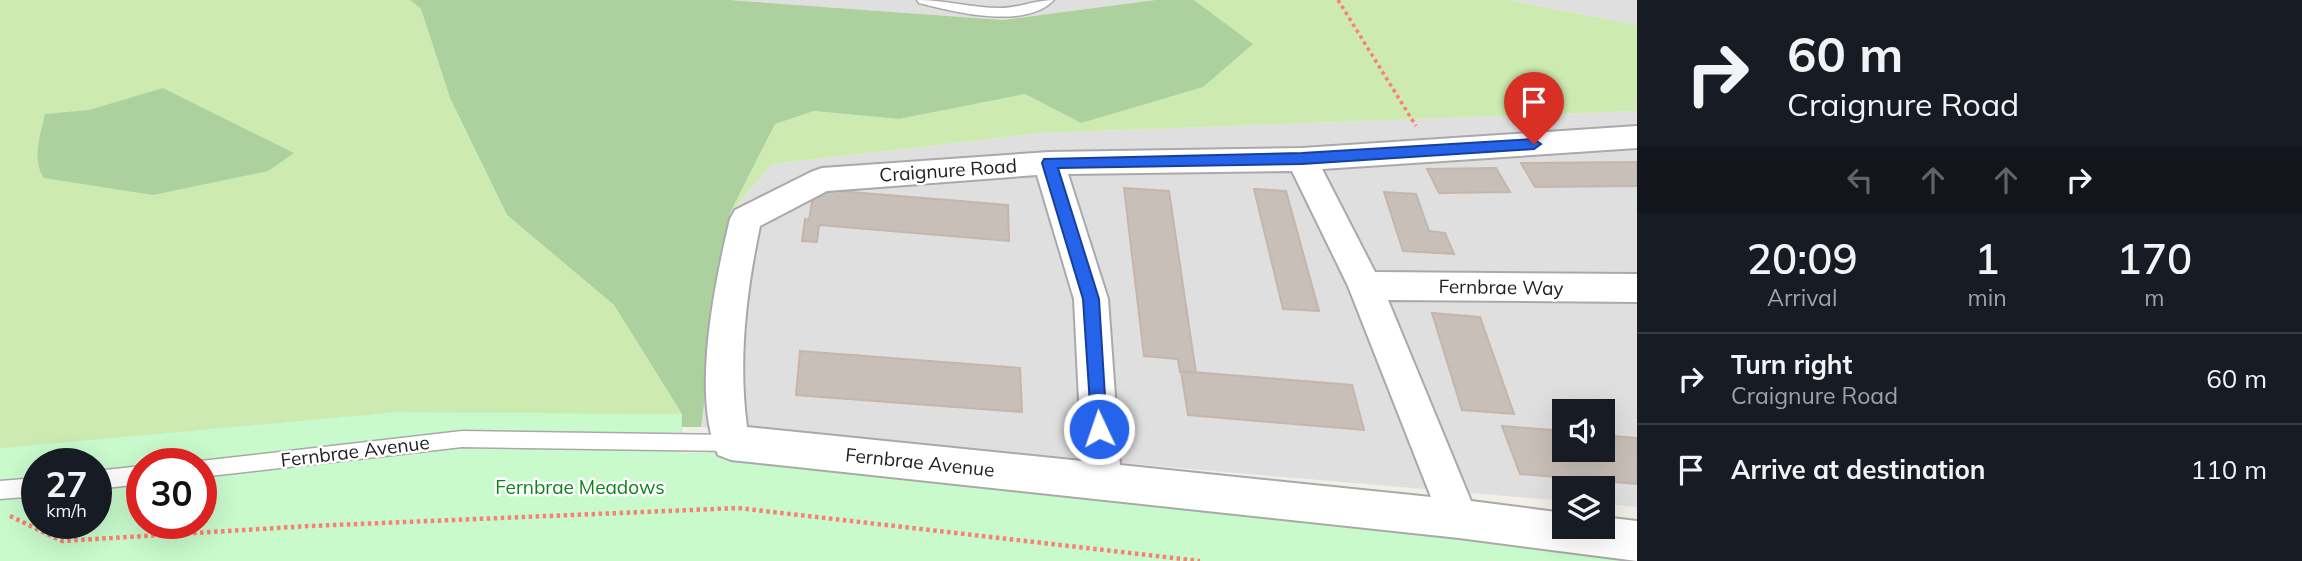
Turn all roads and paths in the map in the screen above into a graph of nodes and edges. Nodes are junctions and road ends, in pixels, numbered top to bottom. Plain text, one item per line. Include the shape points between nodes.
1 (923, 0) edge
2 (1048, 0) edge
3 (1338, 0) edge
4 (1637, 137) edge
5 (1431, 151) junction
6 (1302, 159) junction
7 (1049, 163) junction
8 (1365, 286) junction
9 (1637, 288) edge
10 (731, 443) junction
11 (217, 467) edge
12 (1102, 481) junction
13 (21, 488) edge
14 (0, 491) edge
15 (0, 512) edge
16 (1459, 519) junction
17 (1637, 541) edge
18 (1200, 561) edge

1 - 2 lane via 987,13 1033,8
3 - 5 path
4 - 5 street, Craignure Road
5 - 6 street, Craignure Road
6 - 7 street, Craignure Road
6 - 8 street
7 - 10 street, Craignure Road via 822,180 747,219 731,285 723,389
7 - 12 street via 1091,299
8 - 9 street, Fernbrae Way
8 - 16 street
10 - 11 lane, Fernbrae Avenue via 461,439
10 - 12 street, Fernbrae Avenue
12 - 16 street, Fernbrae Avenue
13 - 14 lane
15 - 18 path via 62,541 738,508
16 - 17 street, Fernbrae Avenue

